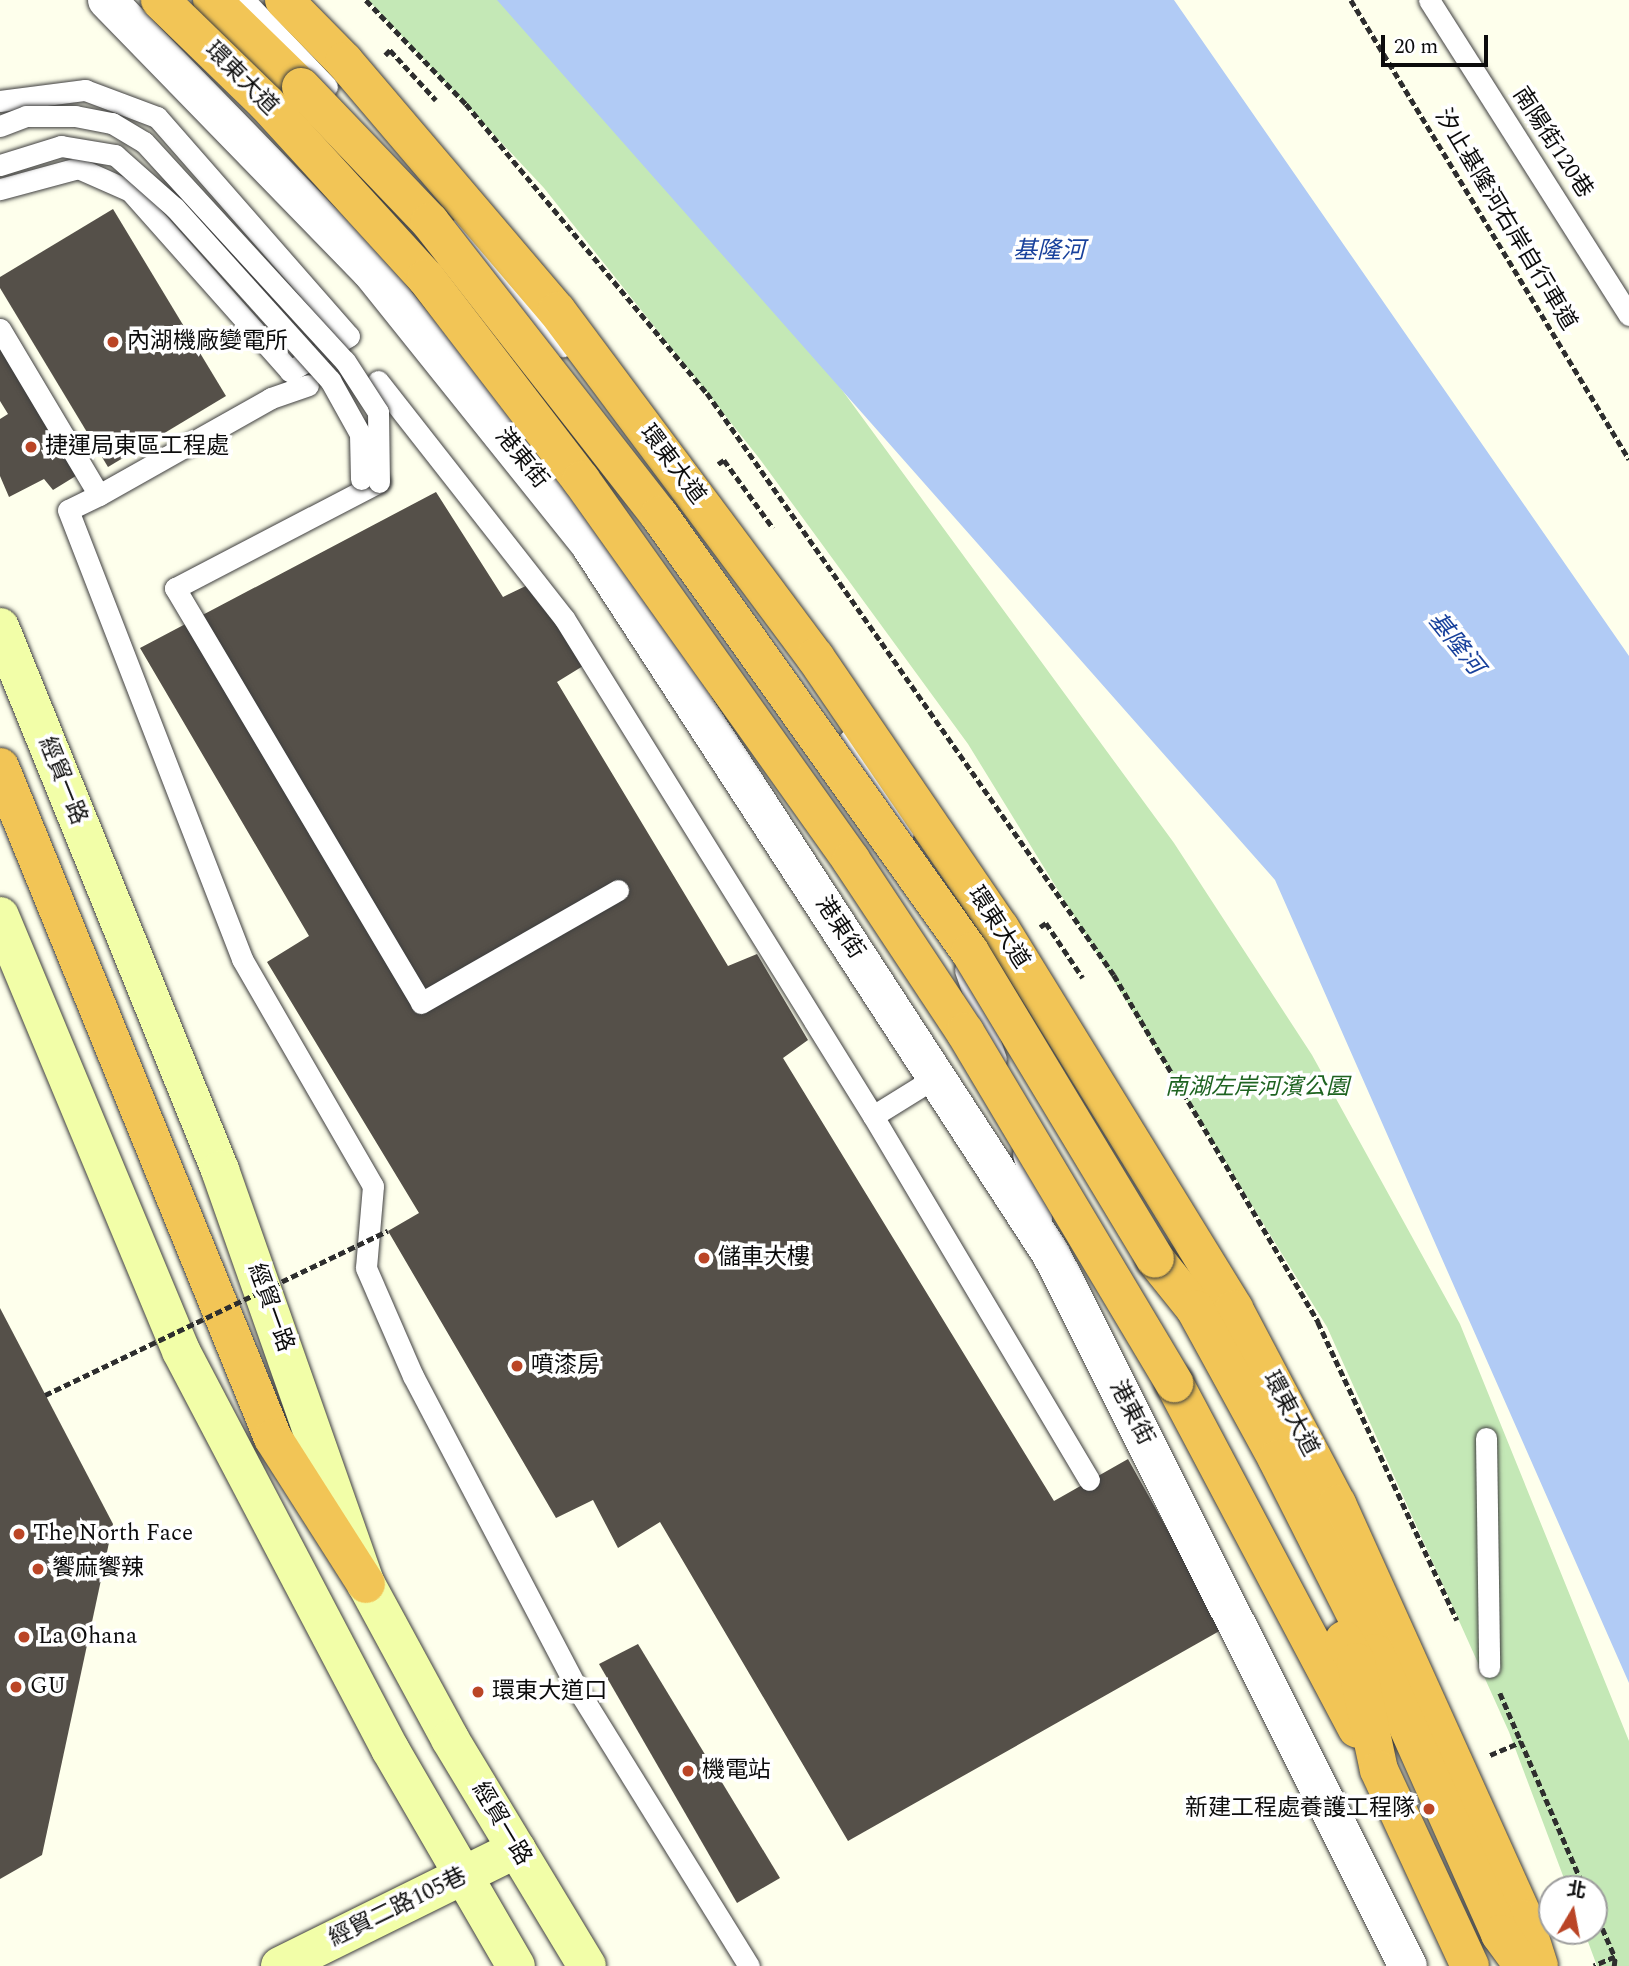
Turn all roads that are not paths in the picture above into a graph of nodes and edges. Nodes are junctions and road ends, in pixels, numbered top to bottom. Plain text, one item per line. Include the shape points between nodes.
1 (107, 0) edge
2 (160, 0) edge
3 (212, 0) edge
4 (244, 0) edge
5 (284, 0) edge
6 (1429, 0) edge
7 (0, 101) edge
8 (0, 126) edge
9 (0, 165) edge
10 (0, 188) edge
11 (1629, 315) edge
12 (0, 329) edge
13 (378, 381) dead end
14 (308, 384) dead end
15 (368, 485) junction
16 (99, 495) junction
17 (0, 627) edge
18 (0, 767) edge
19 (618, 890) dead end
20 (0, 916) edge
21 (936, 1077) junction
22 (873, 1116) junction
23 (1051, 1254) junction
24 (1155, 1259) junction
25 (1486, 1438) dead end
26 (1089, 1480) dead end
27 (366, 1584) junction
28 (1489, 1667) dead end
29 (1379, 1770) junction
30 (517, 1849) junction
31 (465, 1875) junction
32 (280, 1966) edge
33 (516, 1966) edge
34 (587, 1966) edge
35 (749, 1966) edge
36 (1408, 1966) edge
37 (1470, 1966) edge
38 (1523, 1966) edge
39 (1539, 1966) edge

1 - 21 street, 港東街 via 370,270 590,545
2 - 29 highway, 環東大道, bridge via 266,103 426,278 589,491 851,860 965,1032 1174,1383
3 - 24 highway, bridge via 430,222 659,515 970,952
4 - 23 lane via 389,152 664,467 884,792 955,942 995,1053
5 - 39 highway, 環東大道 via 344,61 557,311 816,657 1000,928 1234,1309 1337,1504 1524,1919
6 - 11 lane, 南陽街120巷
7 - 10 lane via 85,90 156,117 349,336 290,371 130,191 78,168
8 - 15 lane, bridge via 26,116 75,116 112,123 144,142 345,361 378,412
9 - 15 lane, bridge via 61,146 115,155 175,208 330,380 360,434
12 - 16 lane
13 - 22 lane via 564,618
14 - 16 lane via 271,398
15 - 19 lane via 175,588 421,1003
16 - 35 lane via 68,510 242,959 373,1186 366,1268 413,1376 576,1687
17 - 27 street, 經貿一路 via 220,1170
18 - 27 highway via 273,1438
20 - 31 street via 181,1351 390,1749
21 - 22 lane
21 - 23 street, 港東街
22 - 26 lane
23 - 36 street, 港東街
24 - 29 highway via 1176,1314 1356,1662
24 - 38 highway via 1195,1308 1277,1460 1375,1653 1500,1934
25 - 28 lane
27 - 30 street, 經貿一路
29 - 37 highway
30 - 31 street, 經貿二路105巷
30 - 34 street, 經貿一路
31 - 32 street, 經貿二路105巷
31 - 33 street

